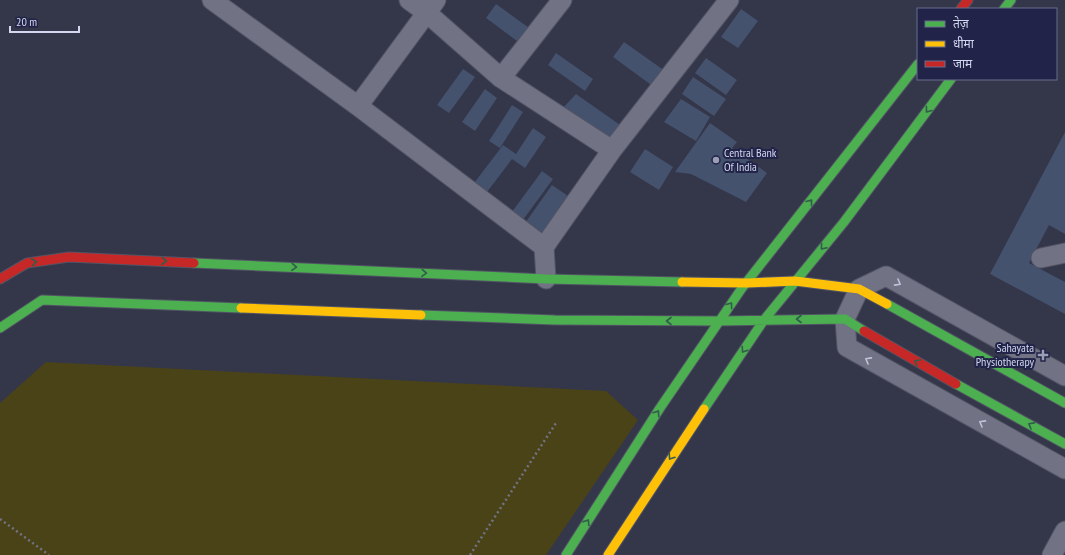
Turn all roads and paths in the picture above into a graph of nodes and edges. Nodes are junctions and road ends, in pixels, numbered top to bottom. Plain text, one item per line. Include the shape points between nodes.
1 (212, 0) edge
2 (409, 0) edge
3 (562, 0) edge
4 (729, 0) edge
5 (968, 0) edge
6 (1011, 0) edge
7 (432, 6) edge
8 (962, 8) edge
9 (1005, 8) edge
10 (917, 65) edge
11 (501, 78) junction
12 (950, 80) edge
13 (358, 106) junction
14 (612, 150) junction
15 (544, 247) junction
16 (1065, 253) edge
17 (1041, 258) dead end
18 (0, 279) edge
19 (546, 279) junction
20 (795, 281) junction
21 (747, 283) junction
22 (859, 289) junction
23 (845, 319) junction
24 (764, 320) junction
25 (719, 321) junction
26 (0, 328) edge
27 (1065, 376) edge
28 (1065, 403) edge
29 (556, 423) dead end
30 (1065, 444) edge
31 (1065, 469) edge
32 (0, 519) edge
33 (1065, 531) edge
34 (49, 555) edge
35 (470, 555) edge
36 (566, 555) edge
37 (608, 555) edge
38 (1052, 555) edge

1 - 13 street
2 - 7 street
3 - 11 street
4 - 14 street
5 - 8 main road
6 - 9 main road
7 - 11 street
7 - 13 street
21 -> 10 main road
11 - 14 street
12 -> 20 main road via 844,222
13 - 15 street
14 - 15 street
15 - 19 street
16 - 17 street
18 -> 19 main road via 26,263 69,257
19 - 21 main road
20 - 21 main road
20 - 22 main road
20 - 24 main road
25 -> 21 main road
22 - 23 street
22 -> 27 street via 886,276
22 - 28 main road
23 -> 24 main road
30 -> 23 main road via 928,369
31 -> 23 street via 847,347
24 - 25 main road
24 -> 37 main road
25 -> 26 main road via 555,320 42,300
36 -> 25 main road
29 - 35 path
32 - 34 path
33 - 38 street

